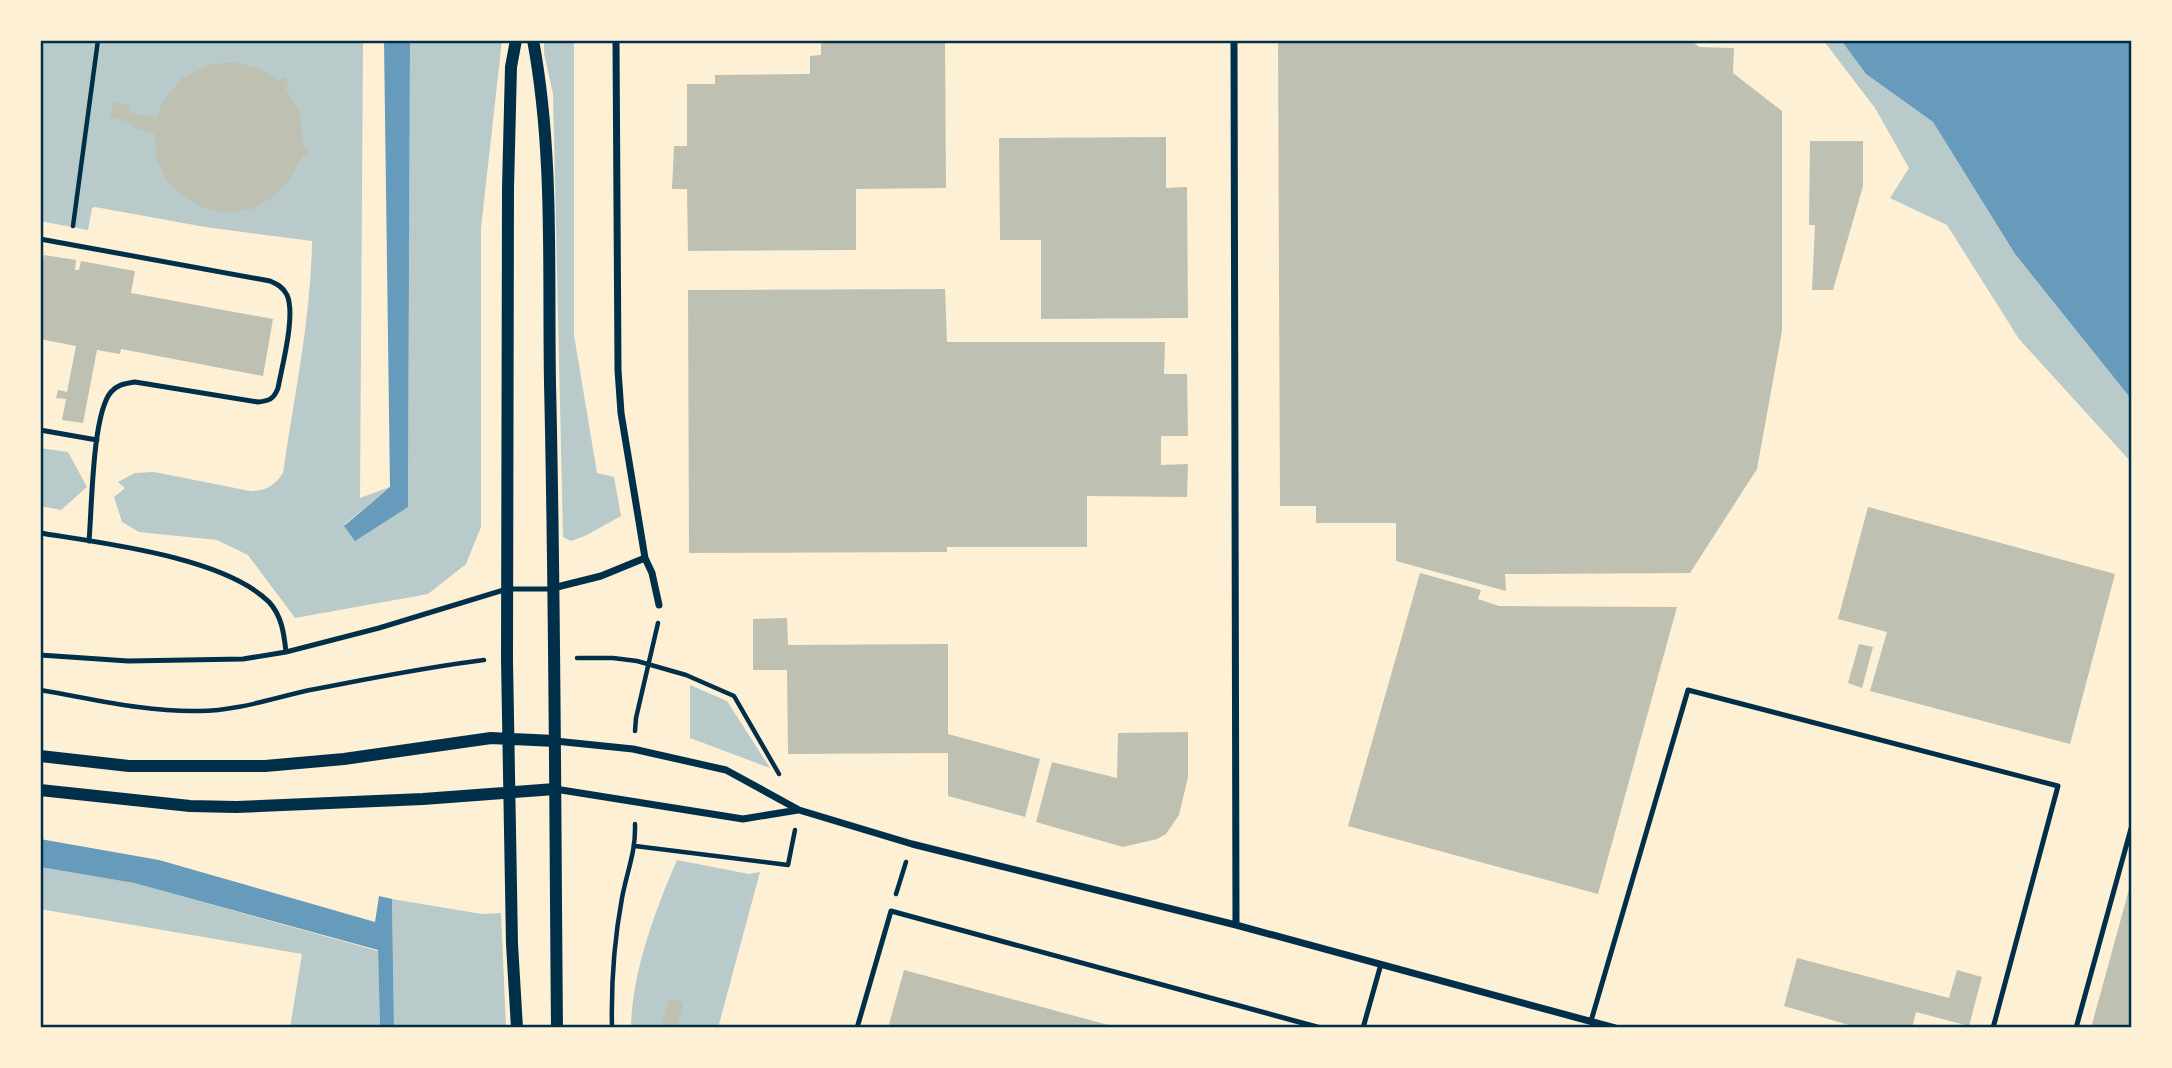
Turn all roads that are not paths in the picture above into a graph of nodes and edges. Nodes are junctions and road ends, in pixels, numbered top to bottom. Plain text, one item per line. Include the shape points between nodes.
1 (516, 40) edge
2 (533, 40) edge
3 (616, 40) edge
4 (1234, 40) edge
5 (40, 239) edge
6 (40, 430) edge
7 (97, 440) junction
8 (40, 533) edge
9 (89, 541) junction
10 (645, 558) junction
11 (507, 589) junction
12 (553, 589) junction
13 (660, 605) road end
14 (286, 652) junction
15 (40, 655) edge
16 (508, 741) junction
17 (555, 741) junction
18 (40, 756) edge
19 (555, 789) junction
20 (40, 790) edge
21 (509, 793) junction
22 (799, 810) junction
23 (2132, 825) edge
24 (1236, 925) junction
25 (1381, 964) junction
26 (1591, 1021) junction
27 (517, 1028) edge
28 (557, 1028) edge
29 (858, 1028) edge
30 (1321, 1028) edge
31 (1363, 1028) edge
32 (1615, 1028) edge
33 (1993, 1028) edge
34 (2076, 1028) edge

1 - 11 street via 508,174
2 - 12 street via 548,197
3 - 10 street via 618,370
4 - 24 street
5 - 7 lane via 270,281 280,285 287,296 290,313 275,396 258,402 135,382 118,385 103,408
6 - 7 lane
7 - 9 lane
8 - 9 lane
9 - 14 lane via 183,559 241,582 269,603 282,624
10 - 12 street
10 - 13 street
11 - 12 lane
11 - 14 lane
11 - 16 street
12 - 17 street
14 - 15 lane via 243,659 128,661
16 - 17 street
16 - 18 street via 491,738 265,765 129,766
16 - 21 street
17 - 19 street
17 - 22 street via 633,750 726,770
19 - 21 street
19 - 22 street via 743,819
19 - 28 street
20 - 21 street via 236,807
21 - 27 street
22 - 24 street via 912,844
23 - 34 lane
24 - 25 street
25 - 26 street
25 - 31 lane
26 - 32 street
26 - 33 lane via 1688,690 2058,786
29 - 30 lane via 891,911

